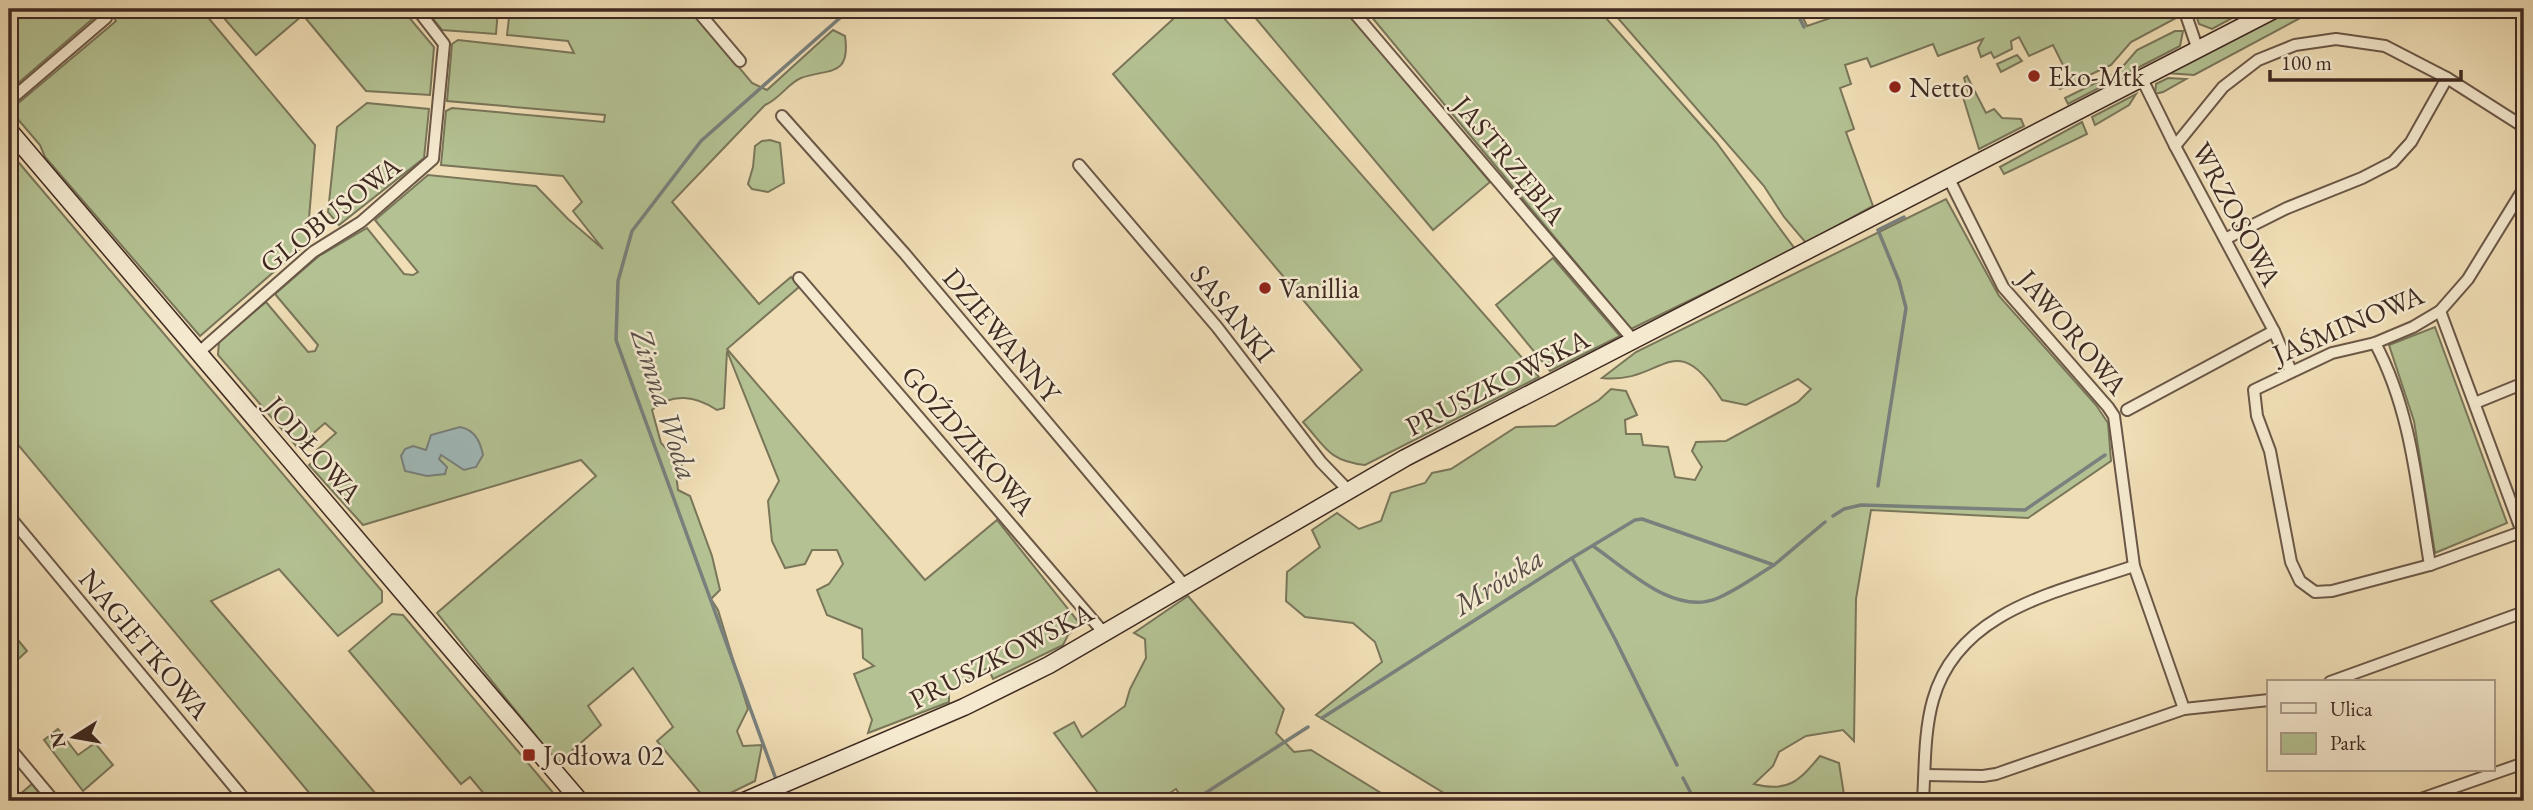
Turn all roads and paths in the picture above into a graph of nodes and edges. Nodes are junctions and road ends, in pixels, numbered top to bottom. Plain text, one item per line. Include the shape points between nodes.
1 (417, 9) edge
2 (696, 9) edge
3 (1351, 9) edge
4 (2184, 9) edge
5 (2276, 9) edge
6 (106, 18) dead end
7 (2197, 50) junction
8 (740, 61) dead end
9 (2447, 78) junction
10 (2142, 79) junction
11 (9, 101) edge
12 (782, 116) dead end
13 (2524, 127) edge
14 (9, 130) edge
15 (2175, 146) junction
16 (1080, 165) dead end
17 (1949, 179) junction
18 (2524, 188) edge
19 (2225, 239) junction
20 (799, 278) dead end
21 (2440, 311) junction
22 (2274, 331) junction
23 (1634, 341) junction
24 (2375, 343) junction
25 (197, 354) junction
26 (2291, 371) junction
27 (2524, 383) edge
28 (2475, 403) junction
29 (2127, 410) dead end
30 (1348, 490) junction
31 (9, 516) edge
32 (2523, 531) edge
33 (2430, 565) junction
34 (2134, 566) junction
35 (1185, 586) junction
36 (2524, 612) edge
37 (1104, 633) junction
38 (2336, 680) edge
39 (2267, 699) edge
40 (2184, 709) junction
41 (9, 747) edge
42 (2524, 763) edge
43 (1925, 775) junction
44 (54, 801) edge
45 (246, 801) edge
46 (580, 801) edge
47 (744, 801) edge
48 (1923, 801) edge
49 (2415, 801) edge

1 - 25 street, GLOBUSOWA via 444,44 433,159 361,222 313,251
2 - 8 street
3 - 23 street, JASTRZĘBIA
4 - 7 street
5 - 7 street, PRUSZKOWSKA
6 - 11 street
7 - 10 street, PRUSZKOWSKA
9 - 13 street
9 - 15 street via 2385,46 2336,39 2295,45 2258,60 2224,87
9 - 19 street via 2411,142 2393,162
10 - 15 street, WRZOSOWA
10 - 17 street, PRUSZKOWSKA
12 - 35 street, DZIEWANNY via 905,254
14 - 25 street, JODŁOWA
15 - 19 street, WRZOSOWA
16 - 30 street, SASANKI
17 - 23 street, PRUSZKOWSKA
17 - 34 street, JAWOROWA via 2003,287 2114,416
18 - 21 street, JAŚMINOWA via 2468,279
19 - 22 street, WRZOSOWA
20 - 37 street, GOŹDZIKOWA
21 - 24 street, JAŚMINOWA
21 - 28 street
22 - 26 street, WRZOSOWA
22 - 29 street, JAWOROWA
23 - 30 street, PRUSZKOWSKA
24 - 26 street, JAŚMINOWA via 2332,353
24 - 33 street via 2391,373 2406,421
25 - 46 street, JODŁOWA
26 - 33 street, JAŚMINOWA via 2253,390 2291,562 2300,582 2315,592 2332,591
27 - 28 street
28 - 32 street
30 - 35 street, PRUSZKOWSKA
31 - 45 street, NAGIETKOWA
32 - 33 street
34 - 40 street, JAWOROWA
34 - 43 street via 2006,611 1974,634 1951,663 1934,698
35 - 37 street, PRUSZKOWSKA
36 - 38 street
37 - 47 street, PRUSZKOWSKA via 986,696
39 - 40 street
40 - 43 street via 1996,774
41 - 44 street
42 - 49 street
43 - 48 street

